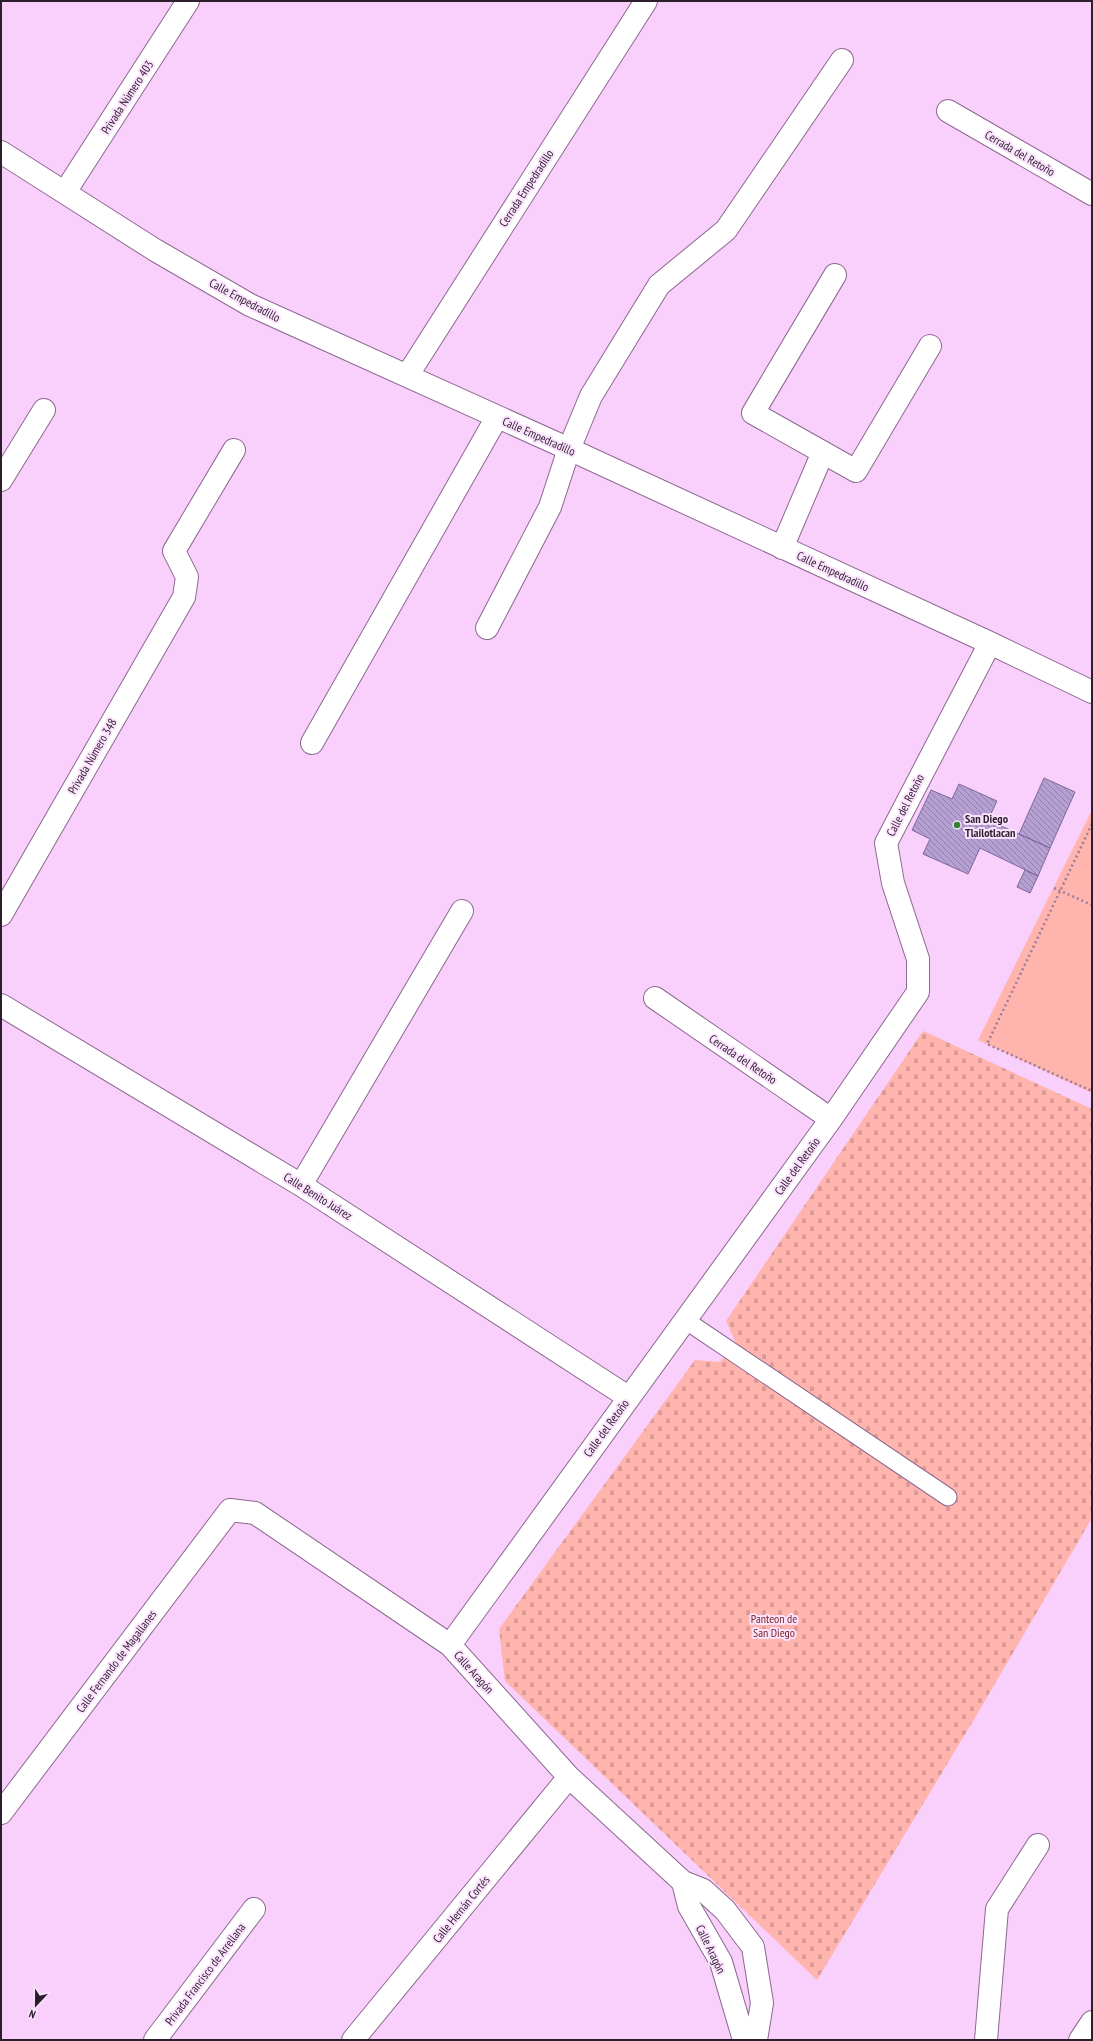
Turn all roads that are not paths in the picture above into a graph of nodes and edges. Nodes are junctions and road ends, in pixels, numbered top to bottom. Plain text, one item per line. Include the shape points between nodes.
1 (188, 1) edge
2 (646, 1) edge
3 (842, 60) dead end
4 (948, 111) dead end
5 (1, 152) edge
6 (65, 192) junction
7 (1092, 194) edge
8 (835, 275) dead end
9 (930, 346) dead end
10 (407, 376) junction
11 (44, 410) dead end
12 (497, 417) junction
13 (234, 450) dead end
14 (569, 450) junction
15 (823, 452) junction
16 (1, 480) edge
17 (782, 548) junction
18 (487, 628) dead end
19 (990, 642) junction
20 (1092, 692) edge
21 (312, 743) dead end
22 (462, 911) dead end
23 (1, 915) edge
24 (655, 998) dead end
25 (1, 1005) edge
26 (831, 1119) junction
27 (301, 1185) junction
28 (685, 1320) junction
29 (628, 1398) junction
30 (948, 1497) dead end
31 (230, 1510) joint
32 (450, 1645) junction
33 (569, 1777) junction
34 (1, 1813) edge
35 (1038, 1845) dead end
36 (683, 1882) junction
37 (254, 1909) dead end
38 (1092, 2022) edge
39 (155, 2040) edge
40 (353, 2040) edge
41 (744, 2040) edge
42 (756, 2040) edge
43 (986, 2040) edge
44 (1080, 2040) edge

1 - 6 street, Privada Número 403
2 - 10 street, Cerrada Empedradillo
3 - 14 street via 726,230 659,284 591,396
4 - 7 street, Cerrada del Retoño
5 - 6 street, Calle Empedradillo
6 - 10 street, Calle Empedradillo via 155,250 250,305
8 - 15 street via 753,413
9 - 15 street via 856,471
10 - 12 street, Calle Empedradillo
11 - 16 street
12 - 14 street, Calle Empedradillo
12 - 21 street
13 - 23 street, Privada Número 348 via 174,551 187,577 184,597
14 - 17 street, Calle Empedradillo
14 - 18 street via 550,506
15 - 17 street
17 - 19 street, Calle Empedradillo
19 - 20 street, Calle Empedradillo
19 - 26 street, Calle del Retoño via 886,843 893,883 918,959 918,992
22 - 27 street
24 - 26 street, Cerrada del Retoño
25 - 27 street, Calle Benito Juárez
26 - 28 street, Calle del Retoño
27 - 29 street, Calle Benito Juárez
28 - 29 street, Calle del Retoño
28 - 30 lane
29 - 32 street, Calle del Retoño
31 - 32 street, Calle Aragón via 255,1513
31 - 34 street, Calle Fernando de Magallanes
32 - 33 street, Calle Aragón
33 - 36 street, Calle Aragón
33 - 40 street, Calle Hernán Cortés
35 - 43 street via 997,1909
36 - 41 street, Calle Aragón via 689,1906 721,1962
36 - 42 street, Calle Aragón via 703,1890 725,1910 753,1947 762,2003
37 - 39 street, Privada Francisco de Arrellana
38 - 44 street

